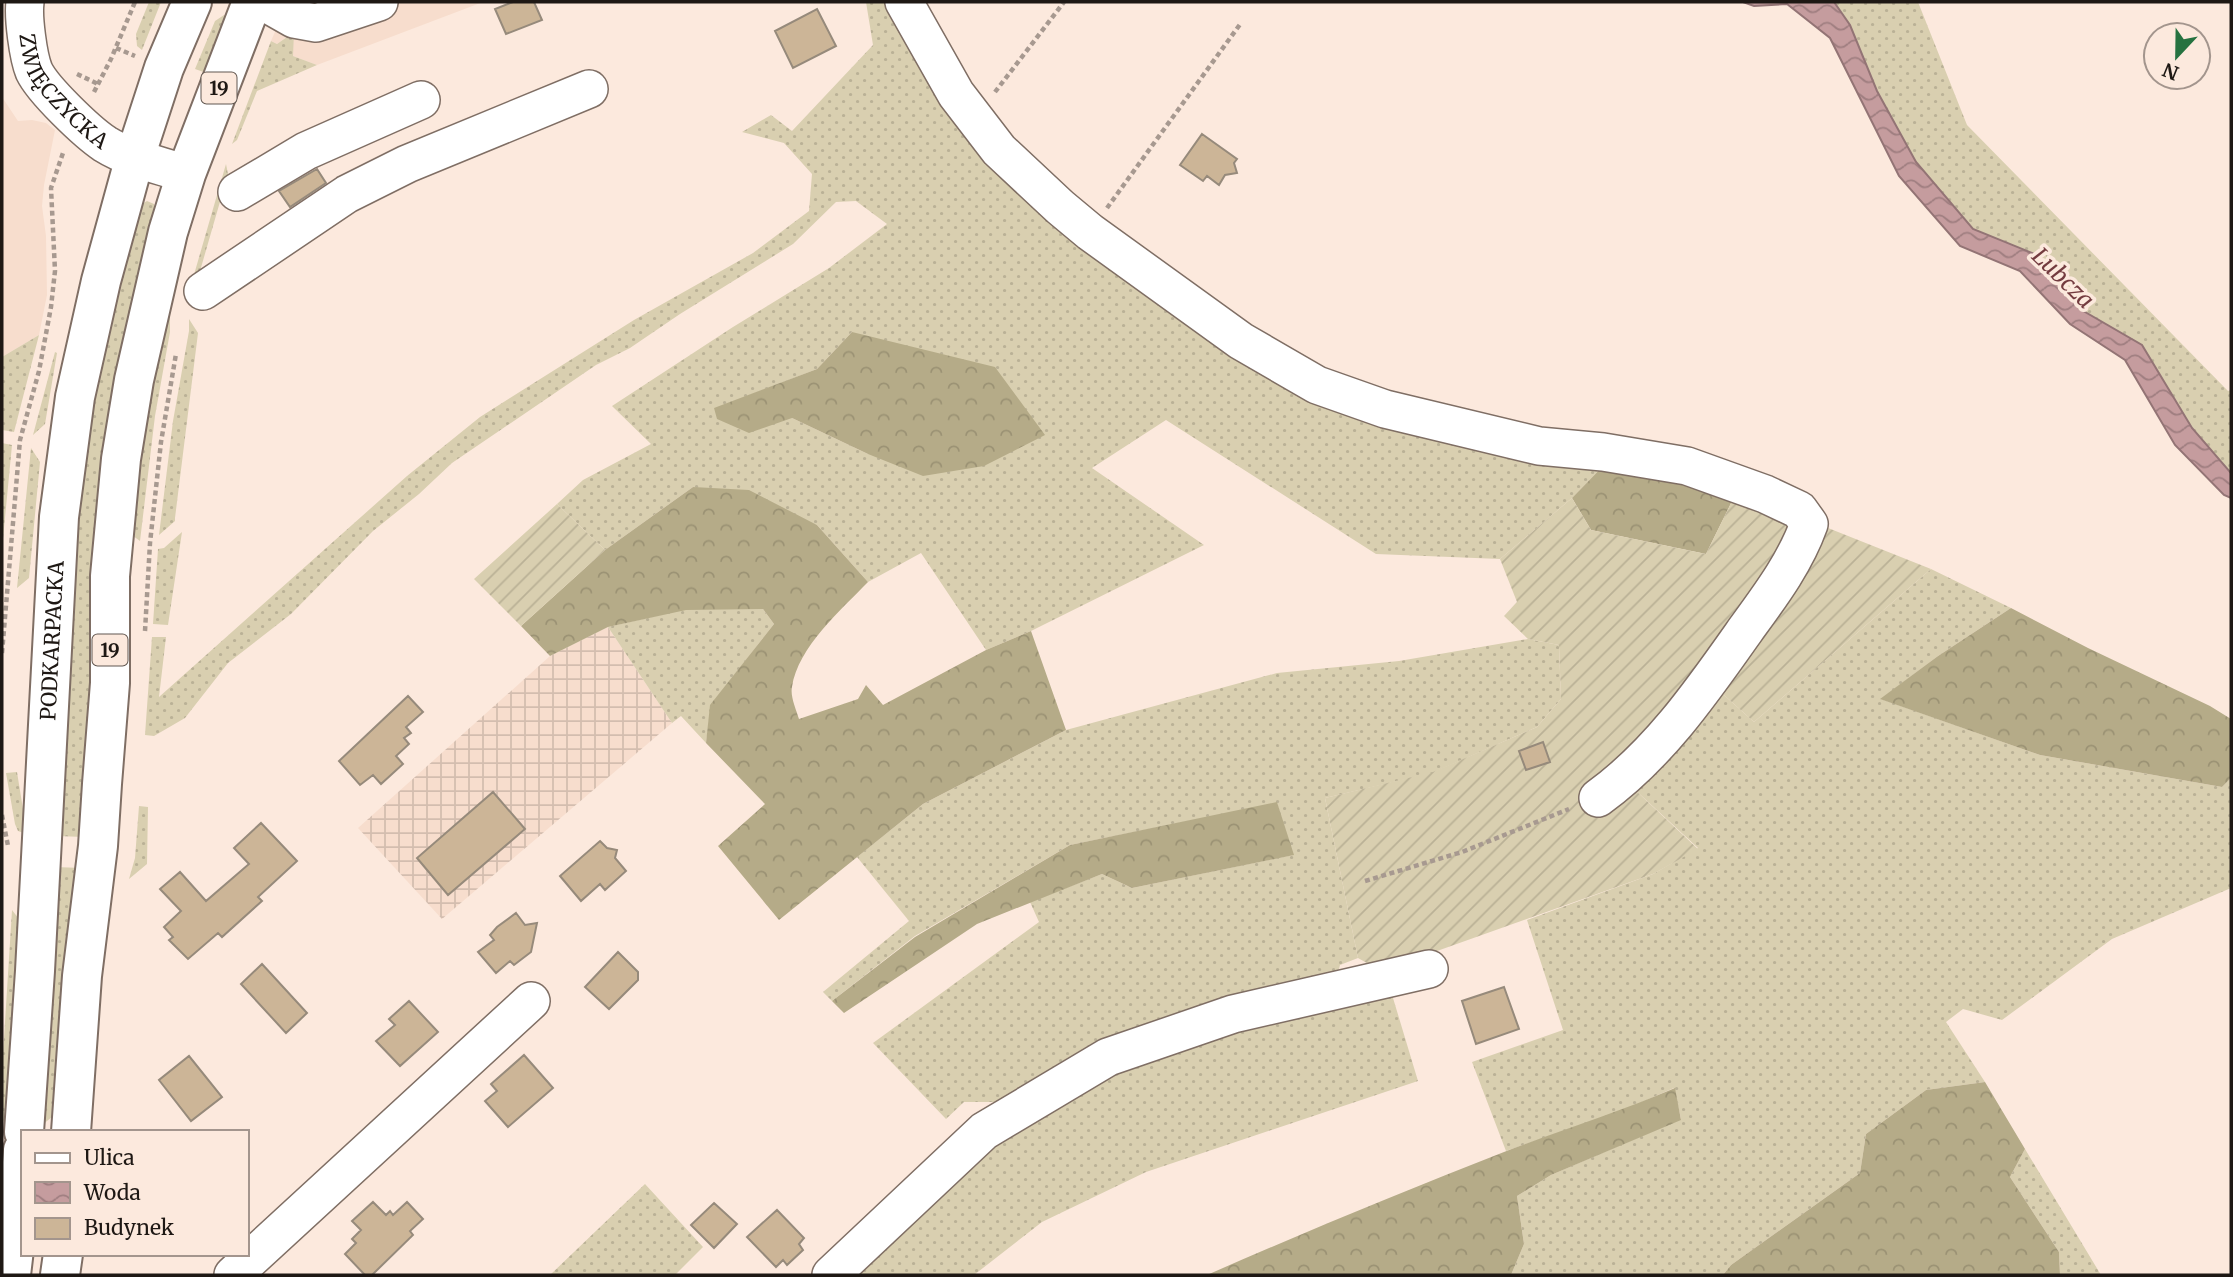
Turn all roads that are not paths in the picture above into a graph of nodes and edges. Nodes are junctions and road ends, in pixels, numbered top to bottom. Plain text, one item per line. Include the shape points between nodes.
1 (25, 2) edge
2 (192, 2) edge
3 (252, 2) edge
4 (264, 2) edge
5 (379, 2) edge
6 (904, 2) edge
7 (589, 89) dead end
8 (421, 100) dead end
9 (135, 157) junction
10 (186, 174) junction
11 (237, 192) dead end
12 (203, 291) dead end
13 (1598, 798) road end
14 (1429, 969) dead end
15 (531, 1001) dead end
16 (24, 1130) edge
17 (71, 1130) edge
18 (21, 1176) edge
19 (63, 1256) edge
20 (11, 1275) edge
21 (60, 1275) edge
22 (233, 1275) edge
23 (831, 1275) edge

1 - 9 street, ZWIĘCZYCKA via 23,15 34,71 58,103 106,144
2 - 9 highway, PODKARPACKA
3 - 10 highway, 19
4 - 5 street via 294,19 316,23
6 - 13 street via 956,94 999,150 1060,207 1241,341 1317,385 1385,409 1539,446 1687,466 1799,510 1809,524 1775,588 1676,724 1622,781
7 - 12 street via 407,164 347,194
8 - 11 street via 306,150
9 - 10 street
9 - 16 highway, PODKARPACKA via 75,397 59,517
10 - 17 highway, 19 via 168,232 121,459 110,576 110,684 98,846 82,976
14 - 23 street via 1233,1014 1108,1057 984,1131
15 - 22 street
18 - 20 highway
19 - 21 highway

